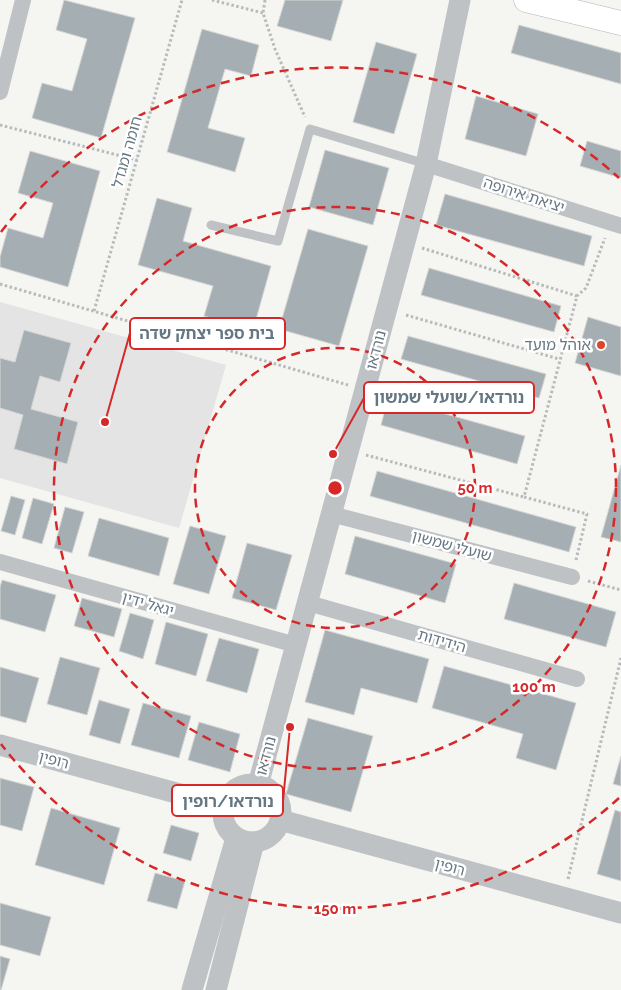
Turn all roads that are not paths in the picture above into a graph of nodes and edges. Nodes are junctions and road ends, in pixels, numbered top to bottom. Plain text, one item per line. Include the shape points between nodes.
1 (23, 0) edge
2 (460, 0) edge
3 (526, 0) edge
4 (617, 17) edge
5 (0, 92) edge
6 (426, 164) junction
7 (211, 225) dead end
8 (616, 225) edge
9 (331, 514) junction
10 (0, 562) edge
11 (572, 577) road end
12 (308, 602) junction
13 (296, 645) junction
14 (577, 679) dead end
15 (0, 745) edge
16 (258, 785) junction
17 (224, 806) junction
18 (280, 820) junction
19 (245, 840) junction
20 (621, 913) edge
21 (192, 990) edge
22 (216, 990) edge

1 - 5 street
2 - 6 street, נורדאו
3 - 4 main road via 584,14
6 - 7 lane via 310,129 278,240
6 - 8 street, יציאת אירופה
6 - 9 street, נורדאו
9 - 11 street, שועלי שמשון
9 - 12 street, נורדאו
10 - 13 street, יגאל ידין
12 - 13 street, נורדאו
12 - 14 street, הידידות
13 - 16 street, נורדאו
15 - 17 street, רופין
16 - 17 street via 233,791
16 - 18 street via 267,789 278,802
17 - 19 street via 224,824
18 - 19 street via 271,836
18 - 20 street, רופין
19 - 21 street
19 - 22 street

